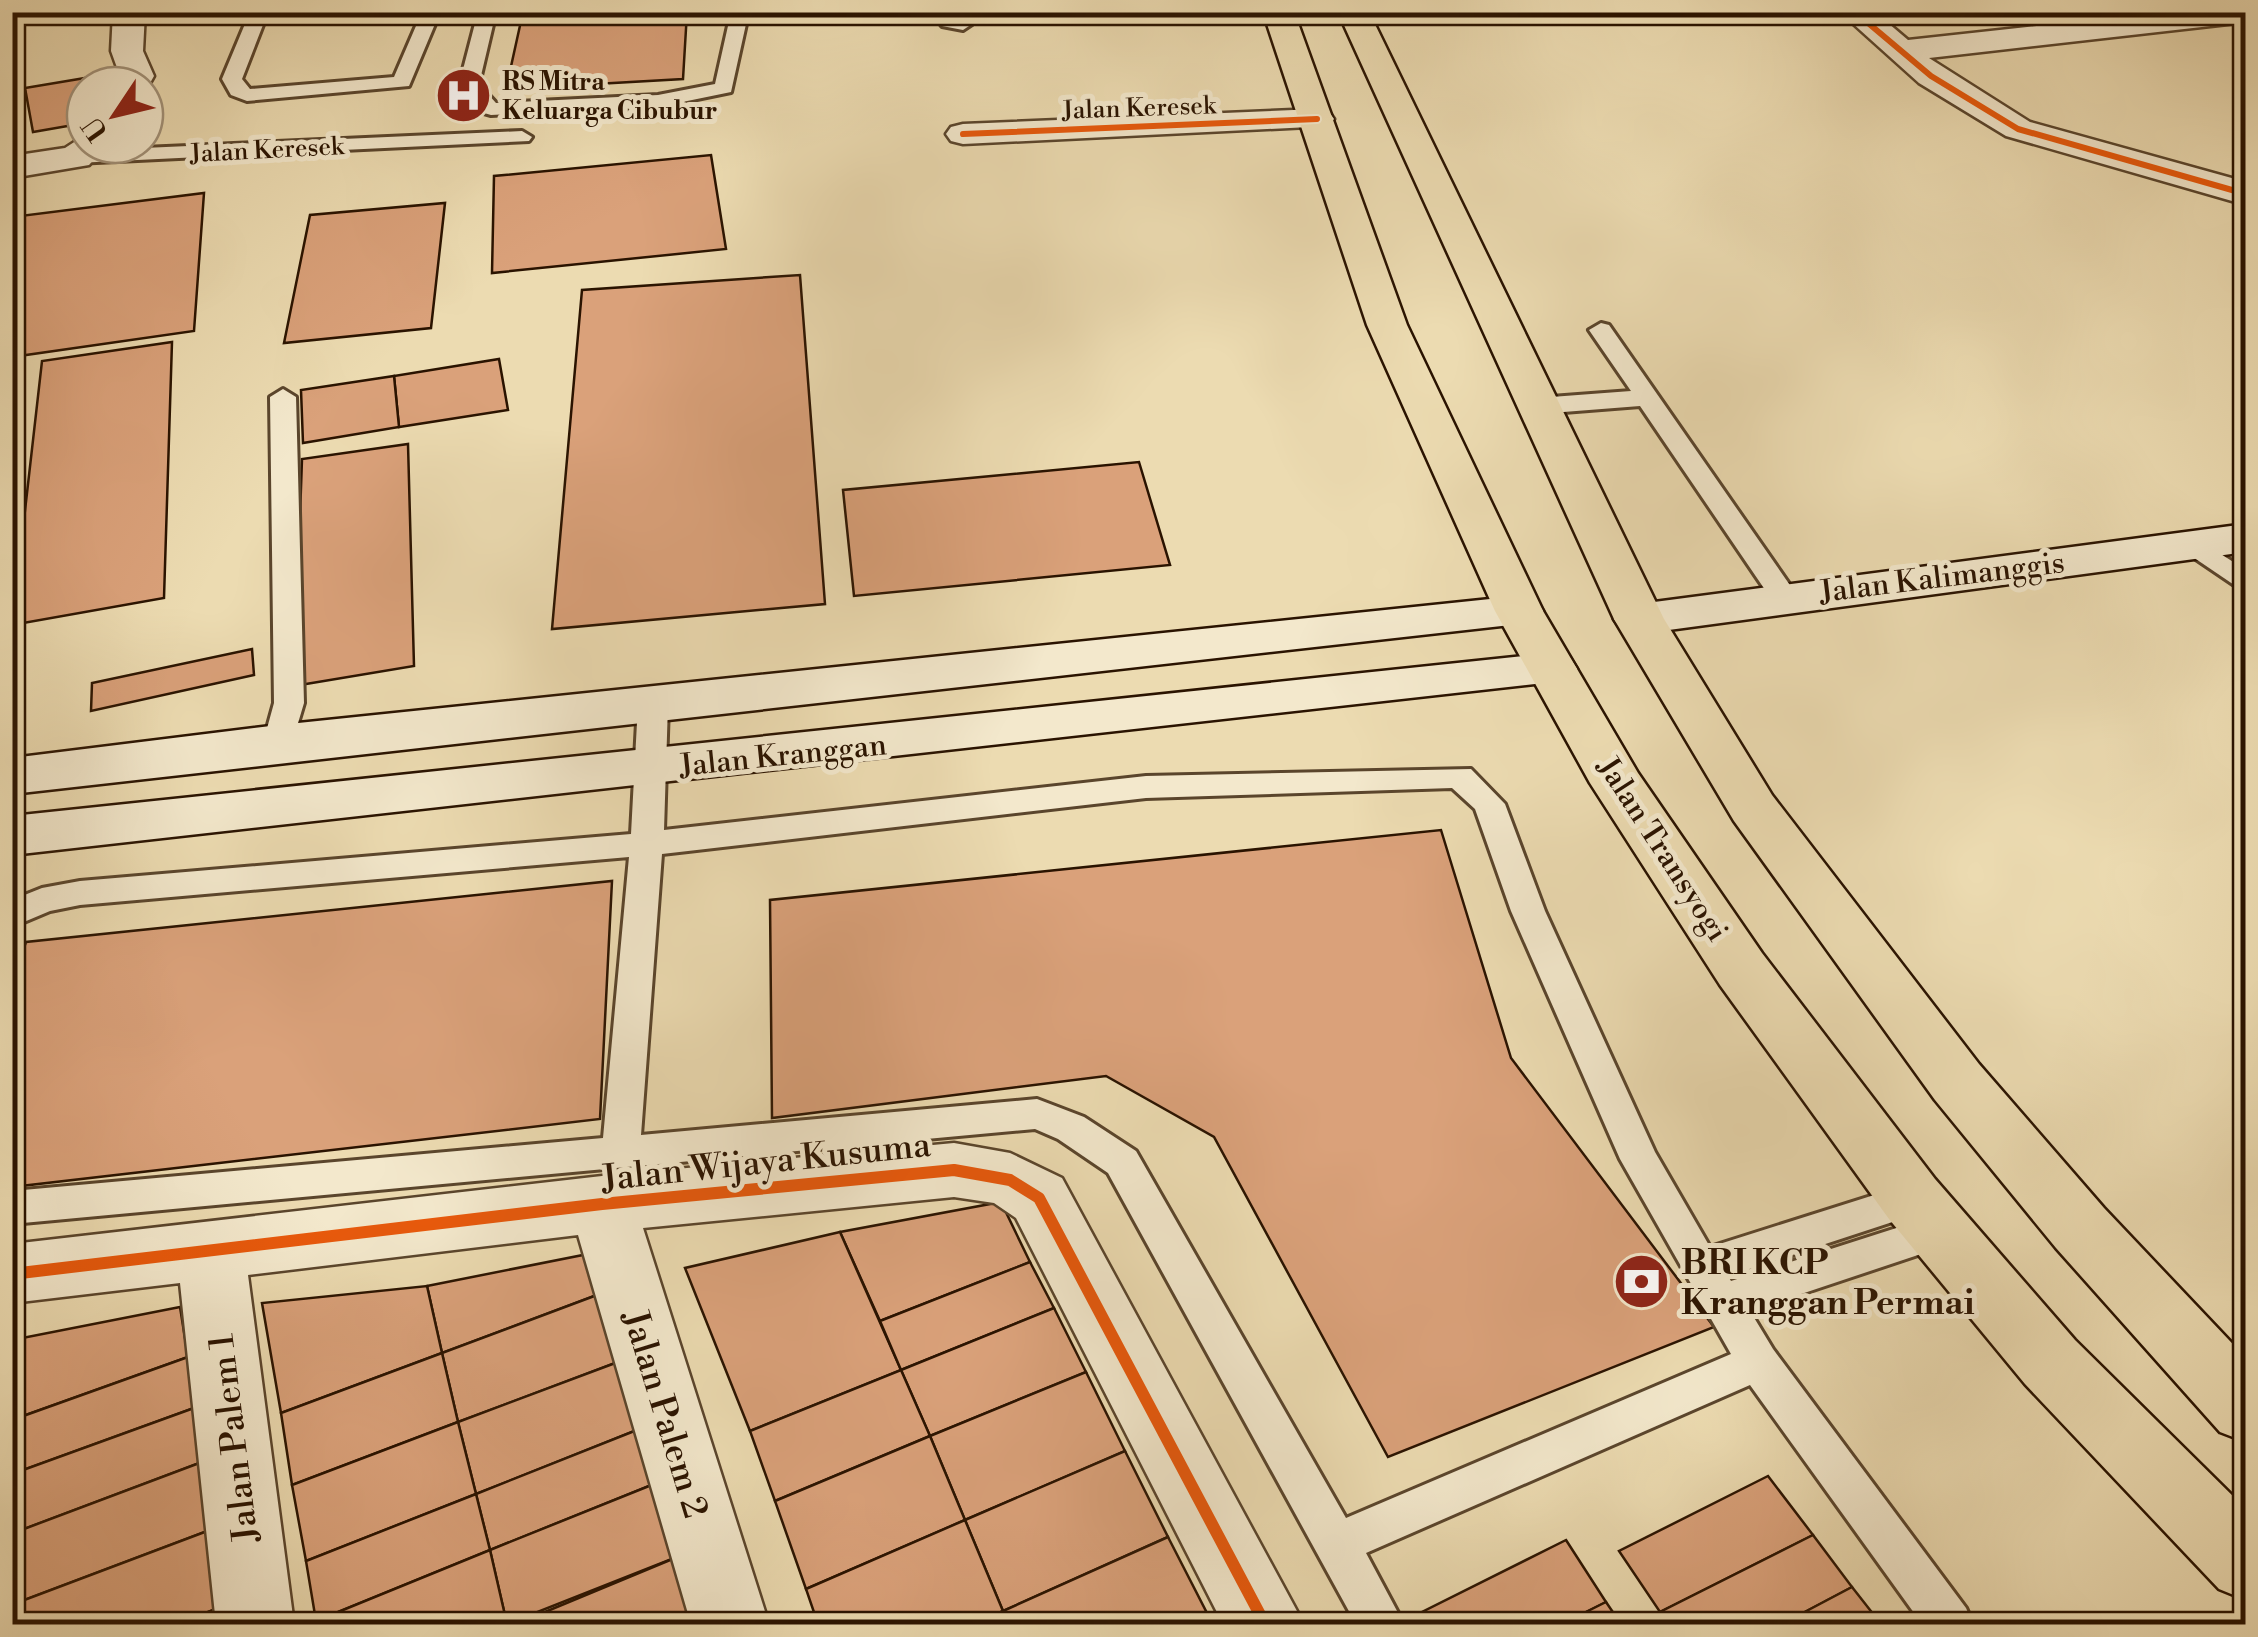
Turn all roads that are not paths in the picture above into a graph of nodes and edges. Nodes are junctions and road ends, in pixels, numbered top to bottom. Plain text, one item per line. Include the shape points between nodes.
1 (129, 12) edge
2 (259, 12) edge
3 (431, 12) edge
4 (487, 12) edge
5 (764, 12) edge
6 (940, 12) edge
7 (1278, 12) edge
8 (1353, 12) edge
9 (1855, 12) edge
10 (2246, 13) edge
11 (962, 24) dead end
12 (2246, 40) edge
13 (1900, 51) junction
14 (133, 65) edge
15 (1931, 76) junction
16 (1317, 119) junction
17 (963, 134) dead end
18 (522, 137) dead end
19 (165, 148) edge
20 (65, 155) edge
21 (12, 167) edge
22 (2246, 194) edge
23 (1602, 330) dead end
24 (283, 397) dead end
25 (1644, 398) junction
26 (1538, 406) junction
27 (2246, 538) edge
28 (2197, 547) junction
29 (2246, 584) edge
30 (1784, 596) junction
31 (1519, 611) junction
32 (1639, 620) junction
33 (1391, 626) junction
34 (1552, 668) junction
35 (1414, 687) junction
36 (653, 704) junction
37 (279, 742) junction
38 (654, 768) junction
39 (12, 776) edge
40 (12, 836) edge
41 (647, 844) junction
42 (12, 914) edge
43 (612, 1178) junction
44 (12, 1208) edge
45 (1926, 1215) junction
46 (211, 1252) junction
47 (12, 1274) edge
48 (1711, 1285) junction
49 (1758, 1362) junction
50 (2246, 1408) edge
51 (1337, 1544) junction
52 (2246, 1564) edge
53 (255, 1624) edge
54 (730, 1624) edge
55 (1265, 1624) edge
56 (1381, 1624) edge
57 (1950, 1624) edge

1 - 14 street
2 - 3 lane via 232,79 248,95 402,82
4 - 5 lane via 470,85 491,109 658,101 724,88 737,21
6 - 11 lane
7 - 16 highway, Jalan Transyogi
8 - 26 highway
9 - 13 street
10 - 13 street
12 - 15 street
13 - 15 street
15 - 22 street via 2018,129
16 - 17 street, Jalan Keresek
16 - 31 highway, Jalan Transyogi via 1387,325
18 - 19 lane, Jalan Keresek
20 - 21 street, Jalan Keresek
23 - 25 lane
24 - 37 lane via 289,703
25 - 26 lane
25 - 30 lane
26 - 32 highway
27 - 28 street, Jalan Kalimanggis
28 - 29 lane
28 - 30 street, Jalan Kalimanggis
30 - 32 street, Jalan Kalimanggis
31 - 33 street
31 - 34 highway, Jalan Transyogi
32 - 50 highway via 1753,808 1957,1082
33 - 35 street via 1433,638 1445,652 1445,667 1434,680
33 - 36 street
34 - 35 street, Jalan Kranggan
34 - 45 highway, Jalan Transyogi via 1617,783 1741,969
35 - 38 street, Jalan Kranggan
36 - 37 street
36 - 38 lane
37 - 39 street
38 - 40 street, Jalan Kranggan
38 - 41 lane
41 - 42 lane via 80,893
41 - 43 lane
41 - 48 lane via 1146,787 1460,777 1489,804 1528,911 1638,1159
43 - 44 lane
43 - 46 street, Jalan Wijaya Kusuma
43 - 51 lane via 1037,1114 1071,1128 1122,1162 1140,1190
43 - 54 street, Jalan Palem 2
43 - 55 street, Jalan Wijaya Kusuma via 954,1170 1019,1183 1044,1206
45 - 48 lane
45 - 52 highway, Jalan Transyogi via 2050,1362
46 - 47 street, Jalan Wijaya Kusuma
46 - 53 street, Jalan Palem 1
48 - 49 lane
49 - 51 lane
49 - 57 lane
51 - 56 lane

